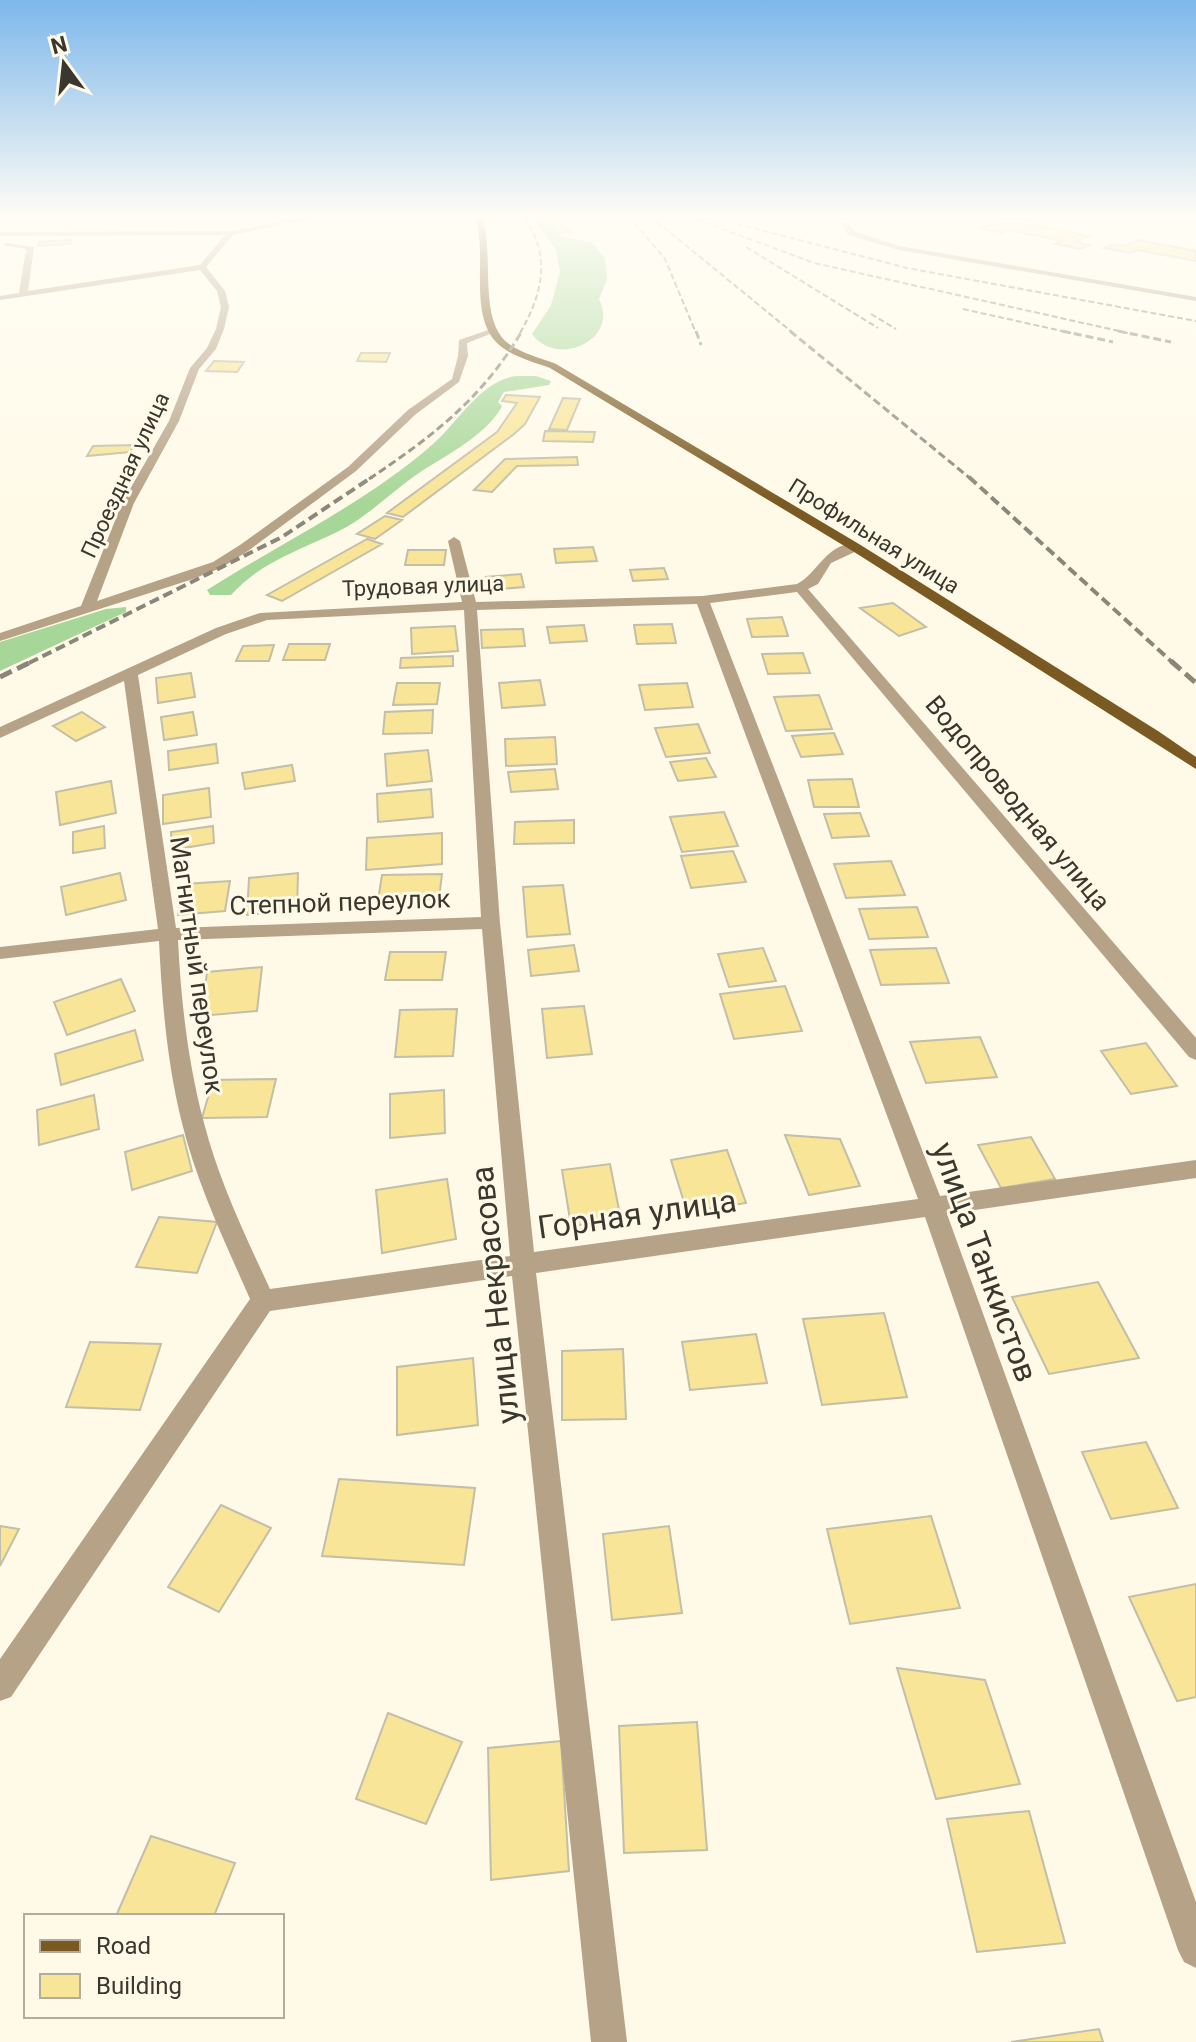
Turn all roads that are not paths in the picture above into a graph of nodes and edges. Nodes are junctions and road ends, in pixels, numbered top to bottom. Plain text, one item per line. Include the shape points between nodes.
1 (224, 311) edge
2 (491, 311) edge
3 (497, 336) junction
4 (454, 541) dead end
5 (855, 547) junction
6 (800, 588) junction
7 (702, 600) junction
8 (470, 606) junction
9 (87, 609) junction
10 (0, 637) edge
11 (130, 672) junction
12 (0, 733) edge
13 (1196, 764) edge
14 (491, 923) junction
15 (168, 934) junction
16 (0, 953) edge
17 (1196, 1052) edge
18 (1196, 1169) edge
19 (933, 1207) junction
20 (523, 1265) junction
21 (263, 1301) junction
22 (0, 1686) edge
23 (1196, 1950) edge
24 (609, 2042) edge

1 - 9 street, Проездная улица via 211,349 195,368 174,421 128,503
2 - 3 main road
3 - 5 main road, Профильная улица
3 - 9 street via 465,339 456,380 412,412 352,469 244,548 217,565
4 - 8 street, улица Некрасова
5 - 6 street via 826,560 813,581
5 - 13 main road, Профильная улица
6 - 7 street, Трудовая улица
6 - 17 street, Водопроводная улица
7 - 8 street, Трудовая улица
7 - 19 street, улица Танкистов
8 - 11 street, Трудовая улица via 265,616
8 - 14 street, улица Некрасова
9 - 10 street
11 - 12 street, Трудовая улица
11 - 15 street, Магнитный переулок
14 - 15 street, Степной переулок
14 - 20 street, улица Некрасова
15 - 16 street, Степной переулок
15 - 21 street, Магнитный переулок via 172,1014 193,1123 219,1202
18 - 19 street, Горная улица
19 - 20 street, Горная улица
19 - 23 street, улица Танкистов
20 - 21 street, Горная улица
20 - 24 street, улица Некрасова
21 - 22 street

